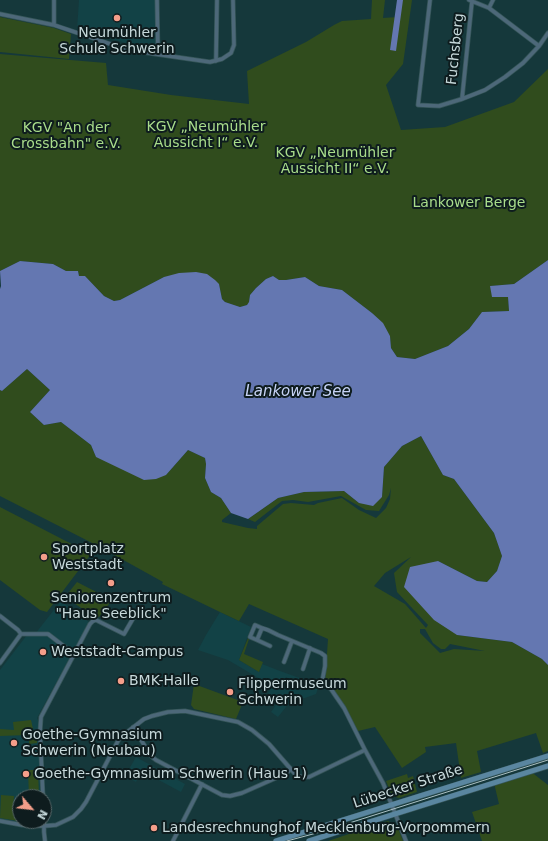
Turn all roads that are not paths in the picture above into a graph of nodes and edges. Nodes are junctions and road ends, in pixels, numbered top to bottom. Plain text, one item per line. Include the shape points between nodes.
1 (54, 0) edge
2 (157, 0) edge
3 (217, 0) edge
4 (233, 0) edge
5 (430, 0) edge
6 (494, 0) edge
7 (470, 1) edge
8 (489, 8) junction
9 (0, 14) edge
10 (54, 25) junction
11 (548, 33) edge
12 (539, 46) junction
13 (158, 54) junction
14 (216, 61) junction
15 (462, 99) junction
16 (138, 610) dead end
17 (0, 616) edge
18 (262, 628) junction
19 (21, 634) junction
20 (257, 640) junction
21 (292, 641) junction
22 (270, 646) dead end
23 (310, 648) junction
24 (74, 654) junction
25 (284, 662) dead end
26 (0, 663) edge
27 (303, 669) dead end
28 (133, 727) junction
29 (365, 750) junction
30 (548, 756) edge
31 (548, 766) edge
32 (290, 770) junction
33 (202, 784) junction
34 (43, 789) edge
35 (391, 805) junction
36 (395, 814) junction
37 (0, 821) edge
38 (12, 823) edge
39 (52, 825) edge
40 (44, 829) edge
41 (45, 841) edge
42 (173, 841) edge
43 (276, 841) edge
44 (309, 841) edge
45 (406, 841) edge

1 - 10 street
2 - 13 street
3 - 14 street
4 - 14 street via 234,45 231,53
5 - 15 street via 418,105 440,106
6 - 8 street
7 - 8 street
7 - 15 street, Fuchsberg
8 - 12 street
9 - 10 street
10 - 13 street via 120,48
11 - 12 street
12 - 15 street via 505,78 485,90
13 - 14 street via 197,61
16 - 24 street via 124,634 96,620 93,621
17 - 19 street
18 - 20 street
18 - 20 street via 255,625 250,637
18 - 21 street
19 - 24 street via 48,634
19 - 26 street
20 - 22 street
21 - 23 street
21 - 25 street
23 - 27 street
23 - 29 street via 325,656 322,682 331,689 344,708
24 - 34 street via 41,717
28 - 32 street via 152,716 178,711 238,722 262,737
28 - 33 street via 151,756
28 - 39 street via 119,740 81,809 73,817
29 - 32 street via 309,777 296,775
29 - 35 street
30 - 35 street, Lübecker Straße
31 - 36 street, Lübecker Straße
32 - 33 street via 236,796 222,794
33 - 42 street
35 - 36 street
35 - 43 street, Lübecker Straße
36 - 44 street, Lübecker Straße
36 - 45 street
37 - 38 street
40 - 41 street

